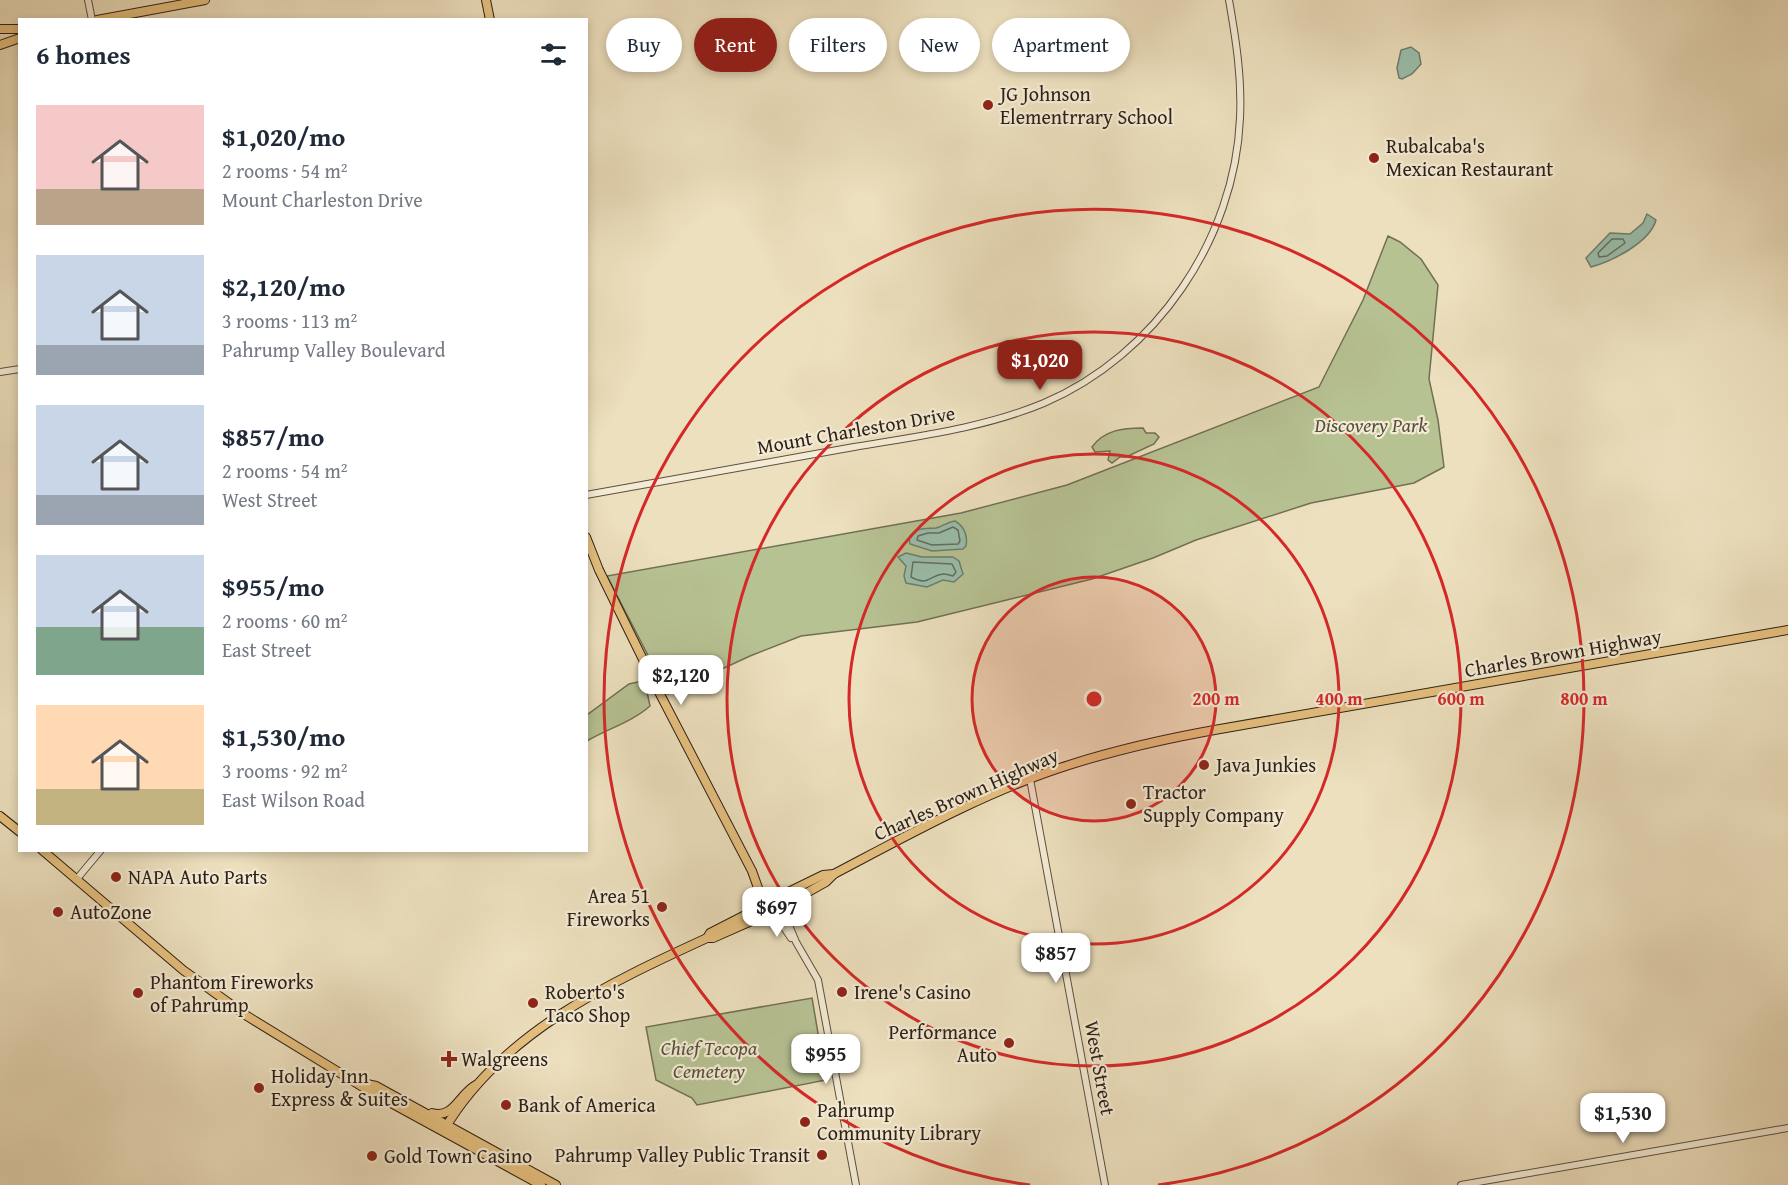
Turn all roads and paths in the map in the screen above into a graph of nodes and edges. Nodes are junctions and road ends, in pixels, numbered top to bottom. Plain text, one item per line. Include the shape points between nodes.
1 (88, 0) edge
2 (204, 0) edge
3 (486, 0) edge
4 (1229, 0) edge
5 (92, 18) edge
6 (108, 18) edge
7 (489, 18) edge
8 (0, 29) edge
9 (18, 29) edge
10 (18, 38) edge
11 (0, 42) edge
12 (18, 369) edge
13 (0, 372) edge
14 (588, 495) edge
15 (588, 542) edge
16 (1788, 630) edge
17 (1030, 779) junction
18 (0, 816) edge
19 (18, 830) edge
20 (44, 852) edge
21 (99, 852) edge
22 (834, 874) junction
23 (76, 880) junction
24 (758, 883) junction
25 (776, 894) junction
26 (761, 901) junction
27 (784, 908) junction
28 (768, 916) junction
29 (707, 938) junction
30 (796, 942) junction
31 (357, 1082) junction
32 (476, 1085) junction
33 (424, 1112) junction
34 (445, 1128) junction
35 (1788, 1128) edge
36 (501, 1163) junction
37 (529, 1170) junction
38 (541, 1185) edge
39 (556, 1185) edge
40 (856, 1185) edge
41 (1105, 1185) edge
42 (1461, 1185) edge

1 - 5 street
2 - 6 main road
3 - 7 main road
4 - 14 street, Mount Charleston Drive via 1241,96 1238,144 1226,197 1201,260 1189,278 1158,318 1115,359 1047,402 983,424
8 - 9 main road
10 - 11 main road
12 - 13 street
15 - 24 main road via 661,696
16 - 17 main road, Charles Brown Highway via 1163,740 1106,753
17 - 22 main road, Charles Brown Highway
17 - 41 street, West Street
18 - 19 highway
20 - 23 highway
21 - 23 street
22 - 25 main road, Charles Brown Highway
22 - 27 main road, Charles Brown Highway
23 - 31 highway via 207,988
24 - 25 main road
24 - 26 main road
25 - 26 main road
25 - 27 main road
26 - 28 main road via 761,909
26 - 29 main road via 753,911
27 - 28 main road via 778,916
27 - 30 street
28 - 29 main road
28 - 30 street
29 - 32 main road via 554,1018
30 - 40 street via 818,980
31 - 33 highway via 372,1084
31 - 34 highway
32 - 33 highway via 446,1114
32 - 34 main road
33 - 34 highway
34 - 36 highway
34 - 37 highway
35 - 42 street
36 - 37 highway
36 - 38 highway
37 - 39 highway

